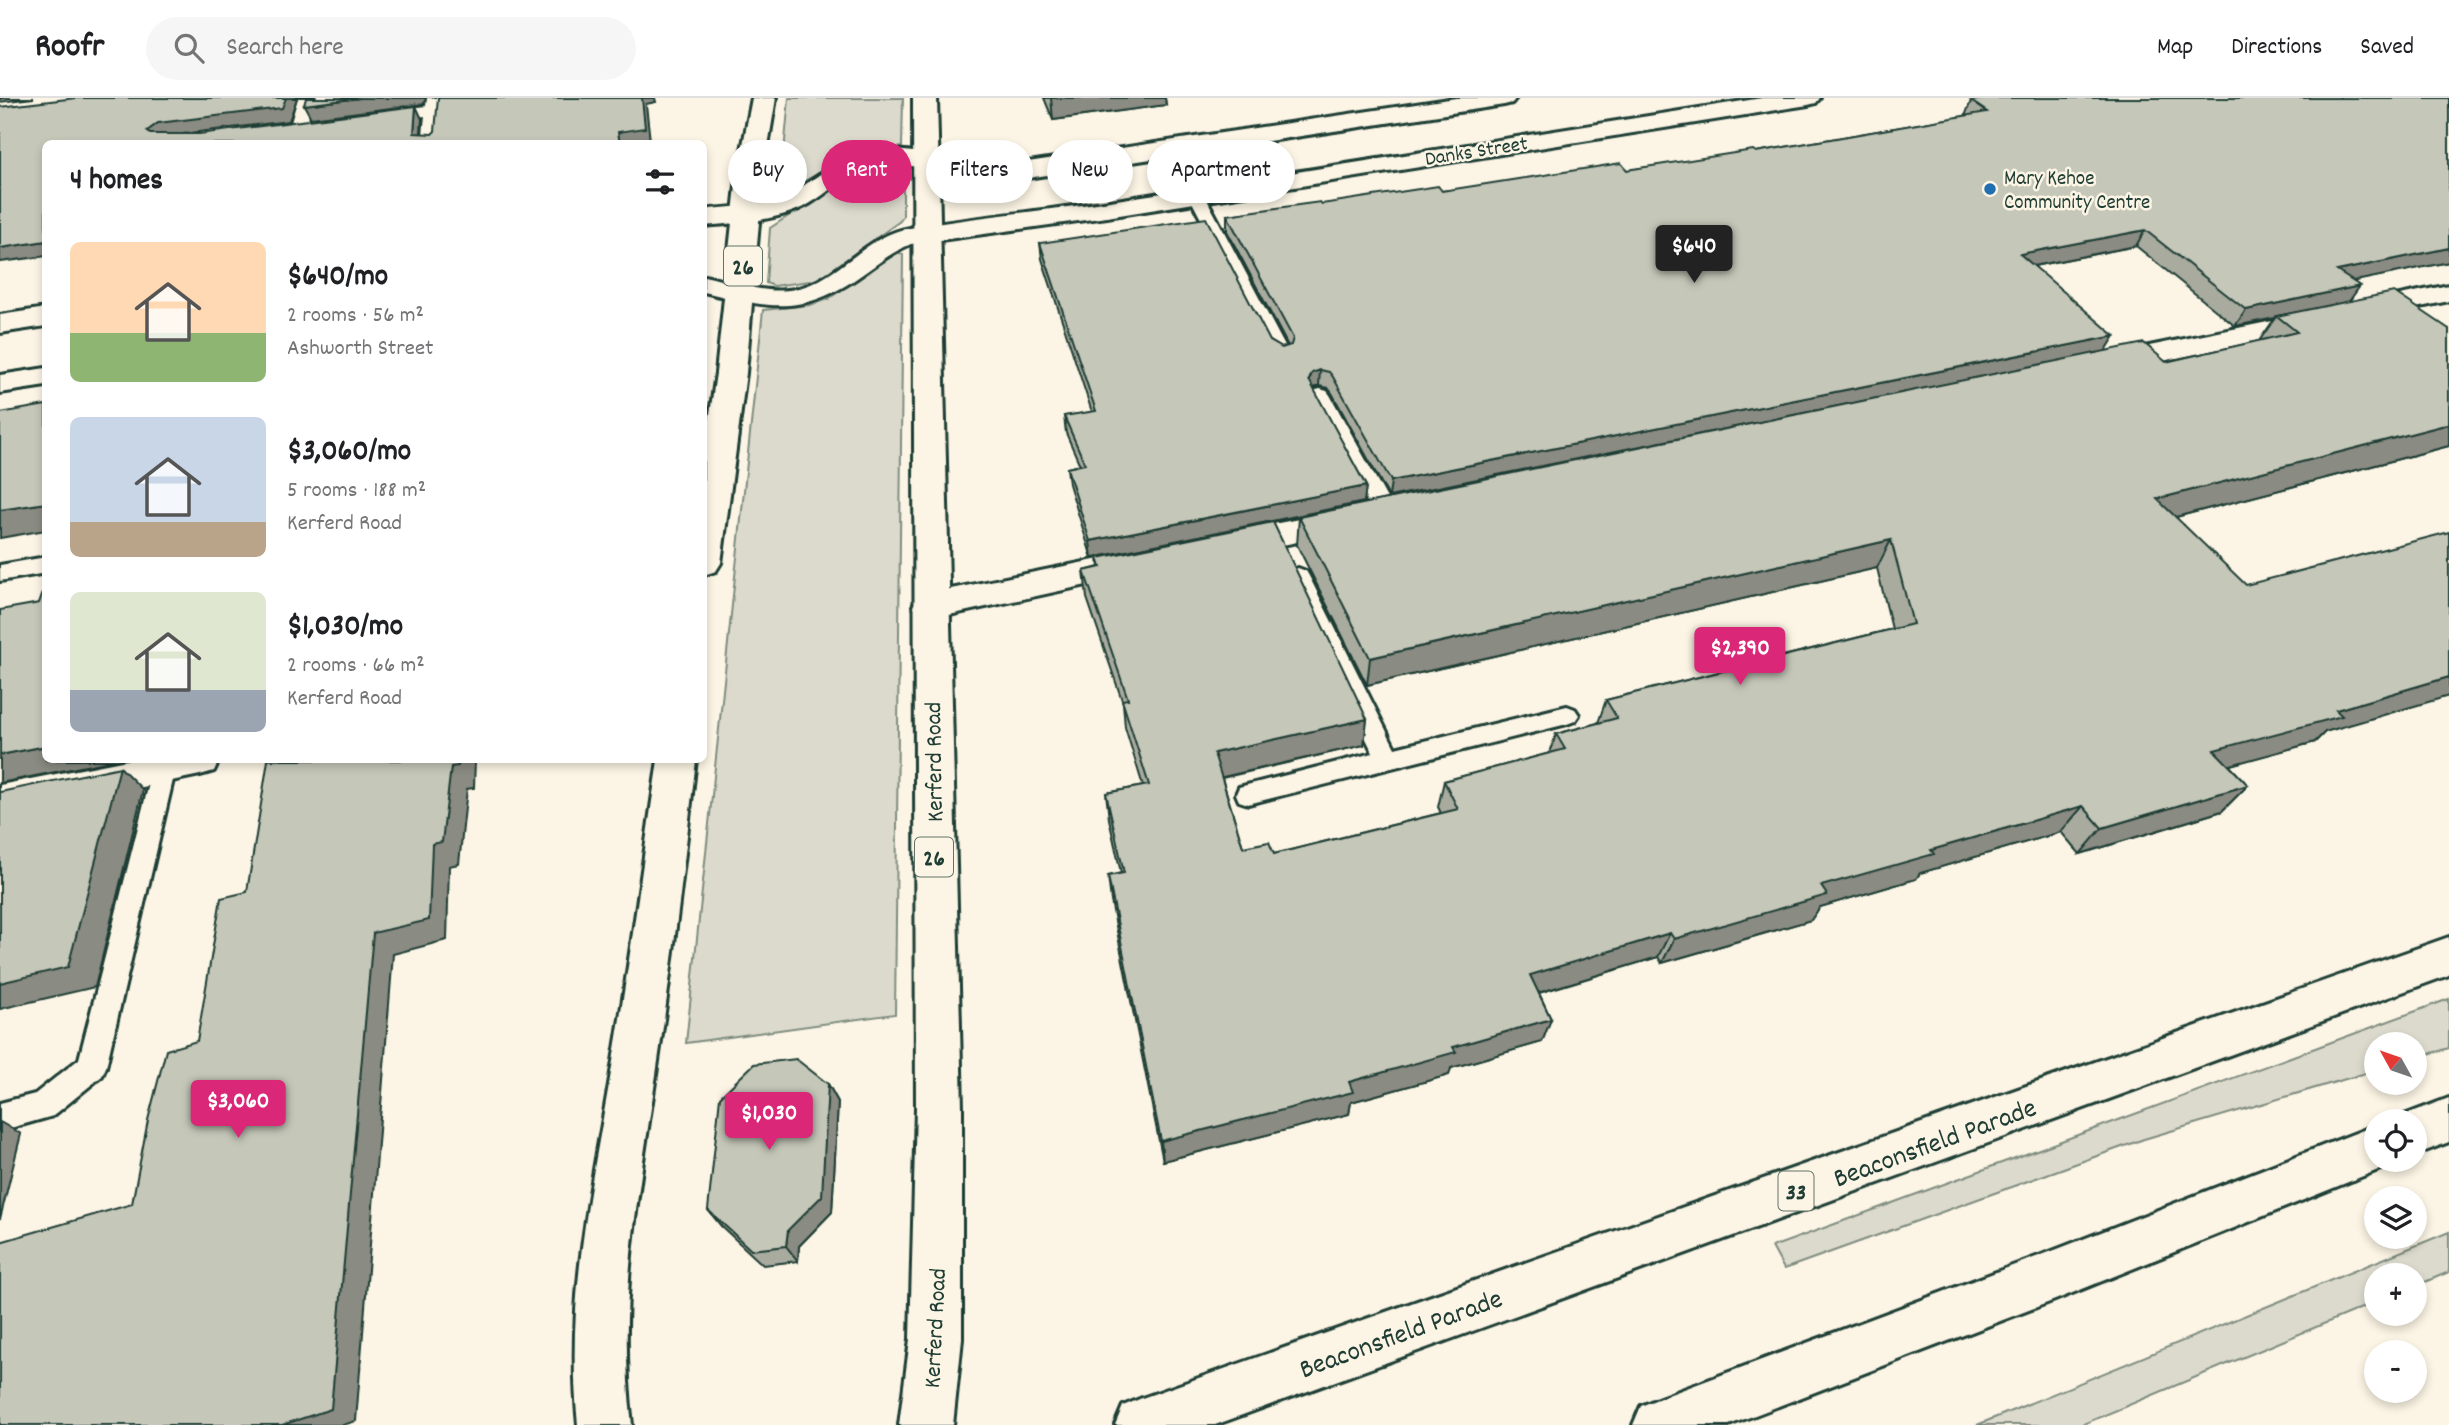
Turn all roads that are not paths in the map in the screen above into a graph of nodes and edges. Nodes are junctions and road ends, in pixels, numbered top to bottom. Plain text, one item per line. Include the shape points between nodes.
1 (306, 98) edge
2 (764, 98) edge
3 (925, 98) edge
4 (1504, 98) edge
5 (1808, 98) edge
6 (435, 104) edge
7 (366, 118) edge
8 (298, 126) edge
9 (430, 140) edge
10 (926, 161) joint
11 (1033, 170) edge
12 (1295, 178) edge
13 (1147, 201) edge
14 (926, 203) edge
15 (1201, 203) edge
16 (748, 212) junction
17 (707, 218) edge
18 (926, 234) junction
19 (707, 285) edge
20 (740, 292) junction
21 (2449, 293) edge
22 (42, 318) edge
23 (0, 324) edge
24 (1282, 356) edge
25 (2073, 370) edge
26 (42, 378) edge
27 (0, 384) edge
28 (1320, 395) edge
29 (1398, 510) joint
30 (1278, 534) junction
31 (707, 540) edge
32 (1196, 551) edge
33 (1156, 559) edge
34 (42, 566) edge
35 (0, 573) edge
36 (930, 606) junction
37 (1567, 715) dead end
38 (1388, 759) junction
39 (182, 763) edge
40 (677, 763) edge
41 (1248, 794) dead end
42 (0, 801) edge
43 (2449, 956) edge
44 (0, 1117) edge
45 (2449, 1120) edge
46 (2427, 1128) edge
47 (2364, 1153) edge
48 (605, 1425) edge
49 (926, 1425) edge
50 (1142, 1425) edge
51 (1660, 1425) edge

1 - 8 lane
2 - 16 main road, 26
3 - 10 main road, Kerferd Road / 26
4 - 11 main road, Danks Street
5 - 12 main road, Danks Street
6 - 7 lane
6 - 9 lane
10 - 16 main road, Danks Street via 896,157 861,161 791,203
13 - 18 main road, Danks Street
14 - 18 main road, Kerferd Road / 26
15 - 24 lane
16 - 17 main road, Danks Street
16 - 20 main road, 26
18 - 20 main road, Danks Street via 892,241 827,288 810,295 776,299
18 - 36 main road, Kerferd Road / 26
19 - 20 main road, Danks Street
20 - 31 main road, 26
21 - 25 main road
22 - 23 main road
26 - 27 main road
28 - 29 lane
29 - 30 main road
30 - 32 main road
30 - 38 lane
33 - 36 main road
34 - 35 lane
36 - 49 main road, Kerferd Road / 26 via 939,1108 936,1339
37 - 38 lane
38 - 41 lane
39 - 42 main road
39 - 44 lane via 92,1068 43,1105
40 - 48 main road via 601,1290 600,1385
43 - 50 main road, Beaconsfield Parade / 33
45 - 46 main road
47 - 51 main road

